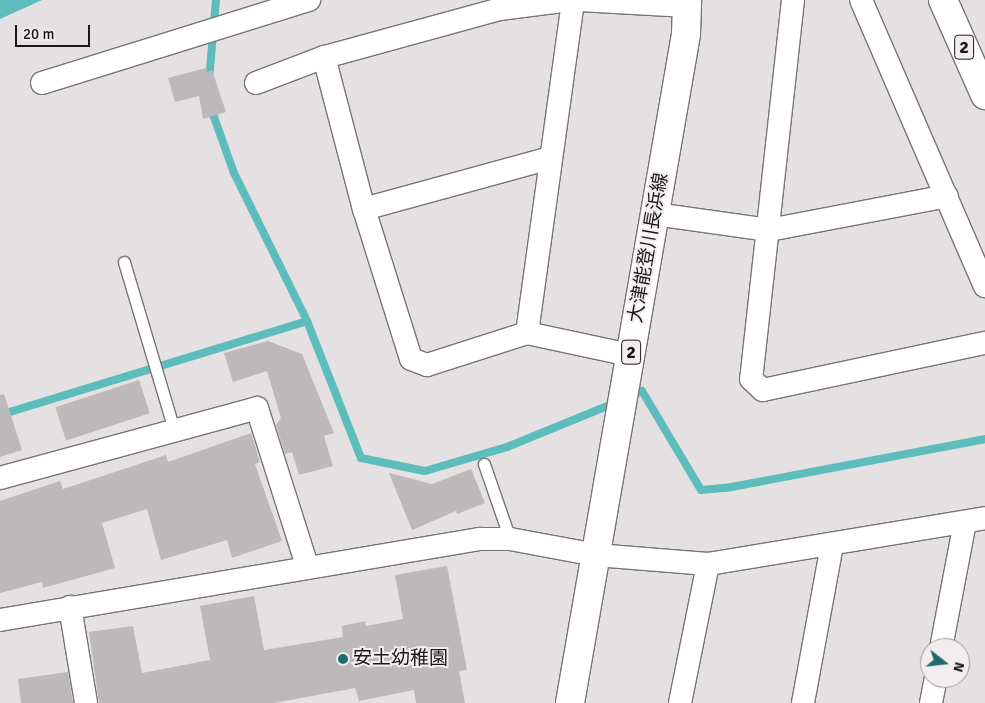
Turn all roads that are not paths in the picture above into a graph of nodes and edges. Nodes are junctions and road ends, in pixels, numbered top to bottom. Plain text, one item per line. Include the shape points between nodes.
1 (309, 0) edge
2 (571, 0) edge
3 (579, 0) edge
4 (793, 0) edge
5 (861, 0) edge
6 (944, 0) edge
7 (687, 3) edge
8 (324, 57) junction
9 (42, 83) dead end
10 (256, 83) dead end
11 (985, 95) edge
12 (550, 158) junction
13 (946, 196) junction
14 (364, 209) junction
15 (655, 214) junction
16 (769, 230) junction
17 (124, 262) dead end
18 (985, 286) edge
19 (527, 333) junction
20 (985, 343) edge
21 (630, 355) junction
22 (174, 430) junction
23 (484, 464) dead end
24 (0, 478) edge
25 (975, 520) edge
26 (510, 540) junction
27 (832, 545) junction
28 (596, 555) junction
29 (708, 564) junction
30 (307, 566) junction
31 (70, 607) junction
32 (0, 620) edge
33 (944, 638) edge
34 (934, 688) edge
35 (86, 703) edge
36 (570, 703) edge
37 (680, 703) edge
38 (803, 703) edge
39 (931, 703) edge

1 - 9 street
2 - 8 street via 500,9
2 - 12 street
3 - 7 street
4 - 16 street
5 - 13 street
6 - 11 main road, 2
7 - 15 main road, 大津能登川長浜線 / 2 via 686,34
8 - 10 street
8 - 14 street
12 - 14 street
12 - 19 street
13 - 16 street
13 - 18 street
14 - 19 street via 411,359 427,365
15 - 16 street
15 - 21 main road, 大津能登川長浜線 / 2
16 - 20 street via 751,379 763,390
17 - 22 lane
19 - 21 street
21 - 28 main road, 大津能登川長浜線 / 2
22 - 24 street
22 - 30 street via 257,408
23 - 26 lane
25 - 27 street
25 - 33 street
26 - 28 street
26 - 30 street via 480,539
27 - 29 street
27 - 38 street
28 - 29 street
28 - 36 main road, 大津能登川長浜線 / 2
29 - 37 street
30 - 31 street
31 - 32 street
31 - 35 street
34 - 39 street

